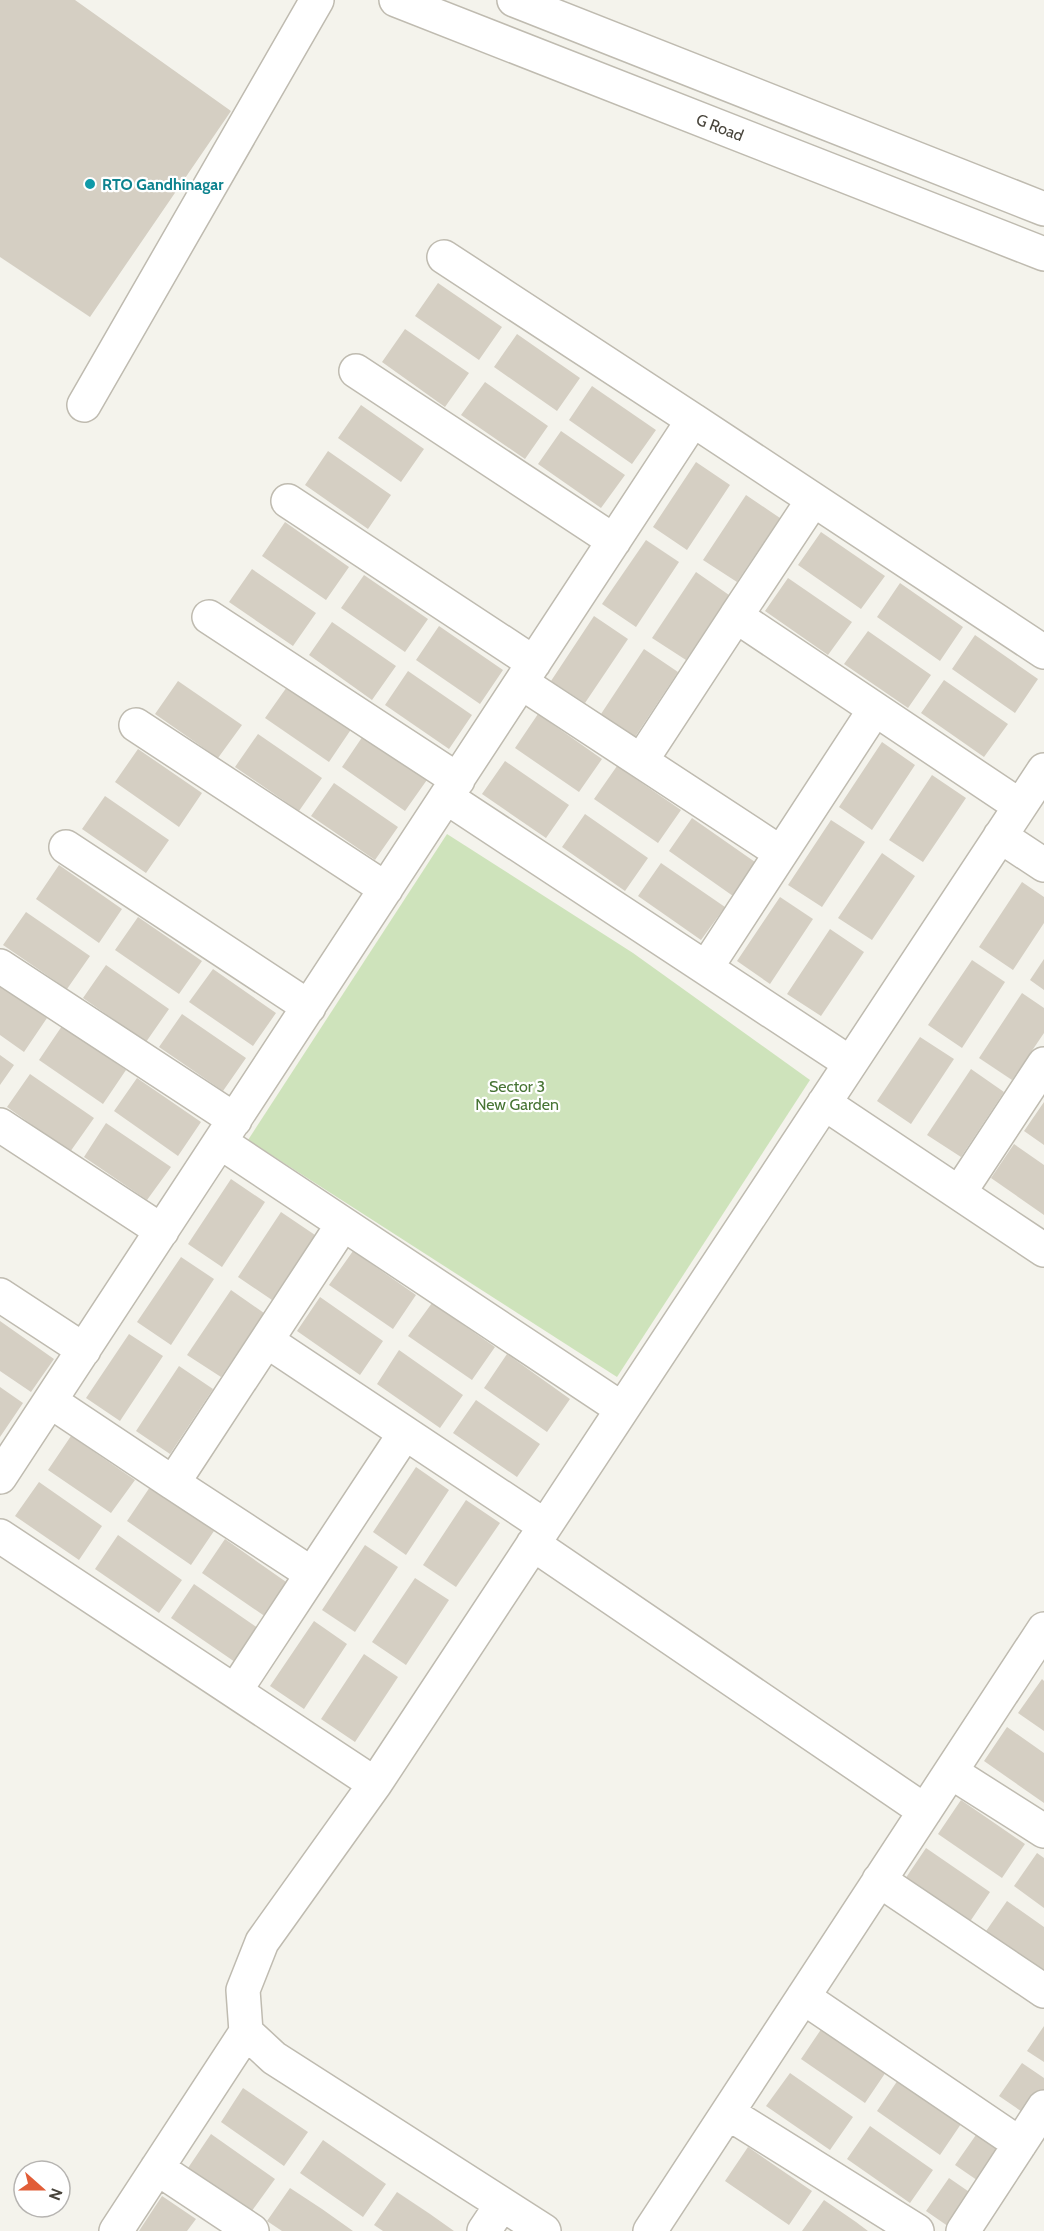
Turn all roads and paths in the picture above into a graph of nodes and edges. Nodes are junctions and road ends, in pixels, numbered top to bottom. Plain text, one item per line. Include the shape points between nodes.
1 (317, 0) edge
2 (396, 0) edge
3 (514, 0) edge
4 (1044, 209) edge
5 (1044, 254) edge
6 (444, 257) dead end
7 (356, 371) dead end
8 (84, 405) dead end
9 (693, 420) junction
10 (813, 500) junction
11 (288, 501) dead end
12 (614, 541) junction
13 (736, 616) junction
14 (209, 617) dead end
15 (1044, 652) edge
16 (528, 673) junction
17 (874, 709) junction
18 (136, 724) dead end
19 (641, 761) junction
20 (1044, 770) edge
21 (452, 789) junction
22 (1020, 806) junction
23 (1000, 836) junction
24 (66, 847) dead end
25 (781, 853) junction
26 (1044, 865) edge
27 (386, 889) junction
28 (0, 966) edge
29 (706, 968) junction
30 (309, 1007) junction
31 (850, 1063) junction
32 (1042, 1071) edge
33 (824, 1103) junction
34 (0, 1125) edge
35 (227, 1131) junction
36 (959, 1193) junction
37 (344, 1224) junction
38 (162, 1231) junction
39 (1044, 1250) edge
40 (0, 1295) edge
41 (267, 1341) junction
42 (84, 1350) junction
43 (50, 1401) junction
44 (622, 1409) junction
45 (405, 1433) junction
46 (3, 1465) edge
47 (173, 1483) junction
48 (539, 1535) junction
49 (0, 1536) edge
50 (312, 1574) junction
51 (1039, 1648) edge
52 (235, 1691) junction
53 (951, 1772) junction
54 (375, 1784) junction
55 (925, 1811) junction
56 (1044, 1831) edge
57 (879, 1880) junction
58 (1044, 1991) edge
59 (803, 1997) junction
60 (246, 2032) junction
61 (1044, 2107) edge
62 (728, 2113) junction
63 (1020, 2144) junction
64 (157, 2168) junction
65 (502, 2204) junction
66 (116, 2231) edge
67 (252, 2231) edge
68 (484, 2231) edge
69 (544, 2231) edge
70 (650, 2231) edge
71 (917, 2231) edge
72 (963, 2231) edge

1 - 8 street
2 - 5 street, G Road
3 - 4 street
6 - 9 street
7 - 12 street
9 - 10 street
9 - 12 street
10 - 13 street
10 - 15 street
11 - 16 street
12 - 16 street
13 - 17 street
13 - 19 street
14 - 21 street
16 - 19 street
16 - 21 street
17 - 22 street
17 - 25 street
18 - 27 street
19 - 25 street
20 - 22 street
21 - 27 street
21 - 29 street
22 - 23 street
23 - 26 street
23 - 31 street
24 - 30 street
25 - 29 street
27 - 30 street
28 - 35 street
29 - 31 street
30 - 35 street
31 - 33 street
32 - 36 street
33 - 36 street
33 - 44 street
34 - 38 street
35 - 37 street
35 - 38 street
36 - 39 street
37 - 41 street
37 - 44 street
38 - 42 street
40 - 42 street
41 - 45 street
41 - 47 street
42 - 43 street
43 - 46 street
43 - 47 street
44 - 48 street
45 - 48 street
45 - 50 street
47 - 50 street
48 - 54 street
48 - 55 street
49 - 52 street
50 - 52 street
51 - 53 street
52 - 54 street
53 - 55 street
53 - 56 street
54 - 60 street via 262,1942 243,1990
55 - 57 street
57 - 58 street
57 - 59 street
59 - 62 street
59 - 63 street
60 - 64 street
60 - 65 street via 274,2058
61 - 63 street
62 - 70 street
62 - 71 street
63 - 72 street
64 - 66 street
64 - 67 street
65 - 68 street
65 - 69 street

